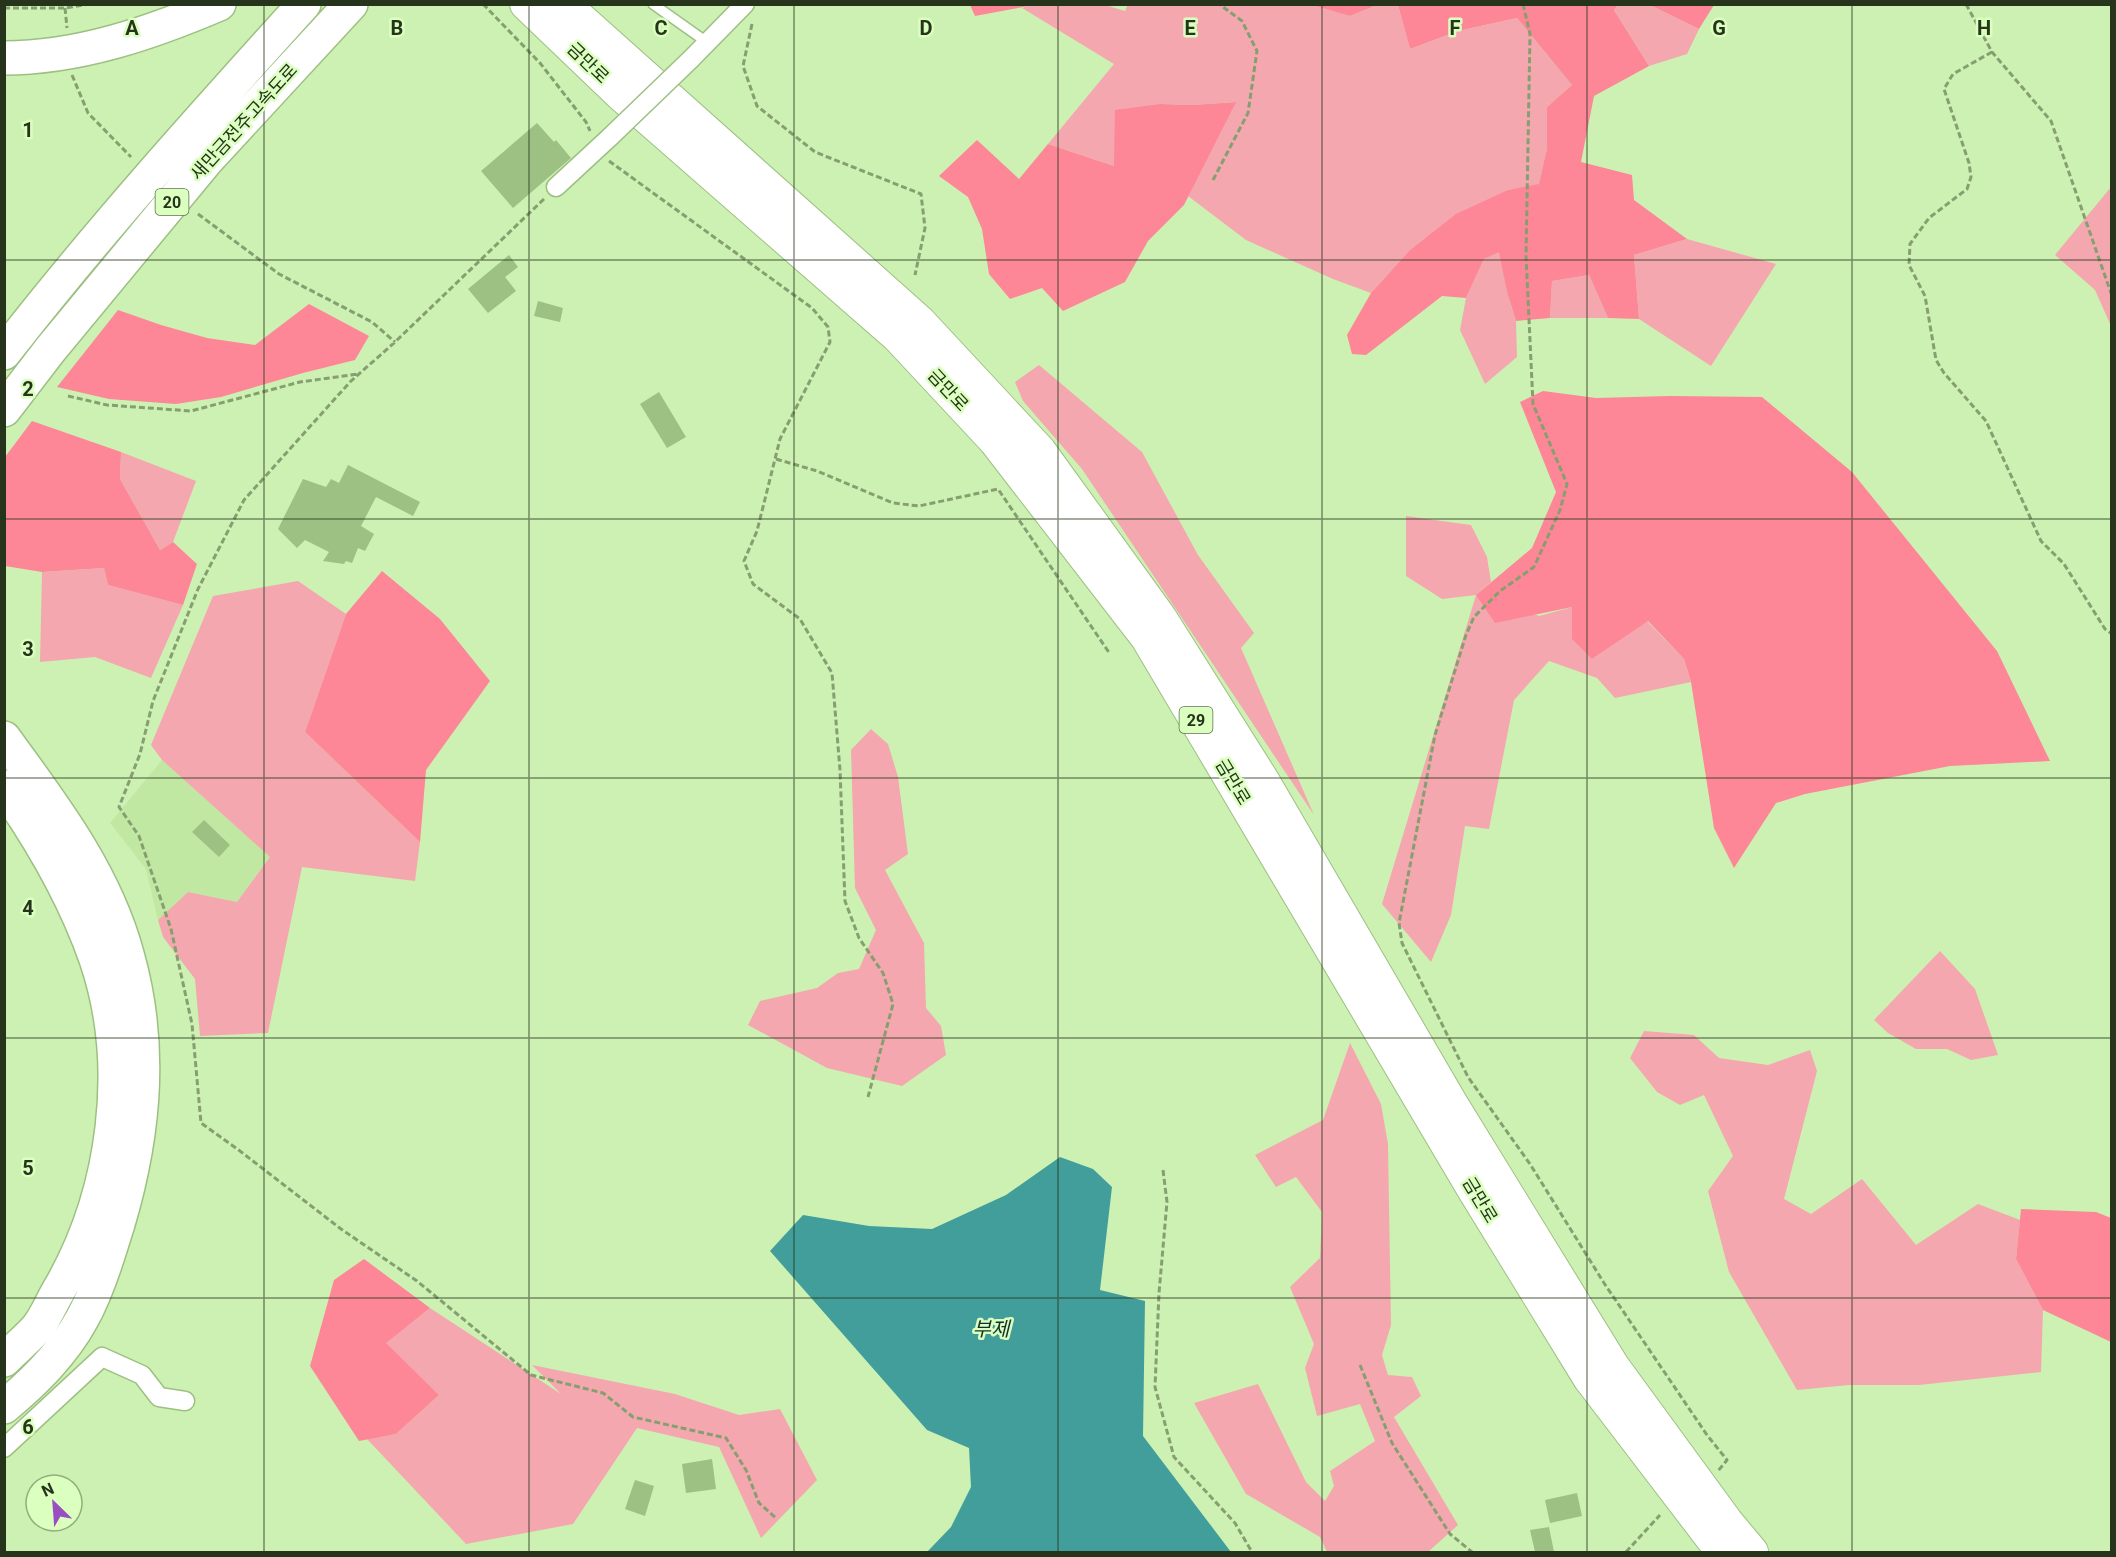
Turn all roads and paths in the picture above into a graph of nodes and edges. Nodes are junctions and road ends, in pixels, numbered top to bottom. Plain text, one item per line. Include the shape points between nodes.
1 (90, 4) edge
2 (219, 4) edge
3 (304, 4) edge
4 (351, 4) edge
5 (483, 4) edge
6 (526, 4) edge
7 (564, 4) edge
8 (653, 4) edge
9 (1219, 4) edge
10 (1523, 4) edge
11 (1966, 4) edge
12 (4, 8) edge
13 (65, 8) junction
14 (750, 10) edge
15 (67, 32) dead end
16 (708, 43) junction
17 (1992, 52) junction
18 (4, 58) edge
19 (70, 70) dead end
20 (604, 143) junction
21 (131, 158) dead end
22 (1213, 180) dead end
23 (556, 188) joint
24 (198, 214) dead end
25 (915, 275) dead end
26 (2112, 296) edge
27 (395, 342) junction
28 (4, 353) edge
29 (359, 374) junction
30 (68, 396) dead end
31 (4, 410) edge
32 (776, 459) junction
33 (2112, 634) edge
34 (1110, 654) dead end
35 (4, 738) edge
36 (4, 787) edge
37 (867, 1097) dead end
38 (1163, 1170) dead end
39 (4, 1360) edge
40 (1360, 1365) dead end
41 (185, 1401) dead end
42 (4, 1407) edge
43 (4, 1448) edge
44 (1714, 1476) dead end
45 (1660, 1515) dead end
46 (776, 1518) dead end
47 (1252, 1552) edge
48 (1472, 1552) edge
49 (1626, 1552) edge
50 (1722, 1552) edge
51 (1752, 1552) edge

1 - 13 path
2 - 18 highway via 165,27 102,45 27,58
3 - 28 highway, 새만금전주고속도로 / 20 via 182,140
4 - 31 highway, 새만금전주고속도로 / 20 via 207,160
5 - 20 path via 540,63
6 - 50 highway, 금만로 / 29 via 621,95 898,337 995,441 1147,638 1589,1378
7 - 51 highway, 금만로 / 29 via 920,322 1040,451 1160,617 1258,772 1453,1106 1613,1366
8 - 16 lane
9 - 22 path via 1242,21 1257,51 1248,113
10 - 44 path via 1530,34 1526,256 1533,404 1567,484 1560,510 1534,567 1500,591 1474,617 1466,634 1435,735 1399,923 1402,943 1468,1077 1530,1164 1616,1302 1727,1460
11 - 17 path
12 - 13 path
13 - 15 path
14 - 16 street
14 - 25 path via 743,66 757,106 815,152 921,194 925,228
16 - 20 street, bridge
17 - 26 path via 2051,121
17 - 33 path via 1953,74 1944,89 1971,177 1967,189 1929,218 1910,244 1909,266 1925,296 1936,360 1986,421 2041,541 2064,564
19 - 21 path via 88,113
20 - 23 street
20 - 32 path via 615,167 812,308 828,327 830,342 780,439
23 - 27 path
24 - 27 path via 279,274 372,322
27 - 29 path
29 - 30 path via 300,382 191,411 107,405
29 - 46 path via 244,500 194,599 153,701 140,754 119,807 139,836 171,929 192,1024 201,1123 417,1281 531,1375 603,1393 633,1417 726,1438 746,1470 759,1503
32 - 34 path via 893,503 919,506 998,489
32 - 37 path via 757,531 744,561 753,584 801,619 832,673 845,901 859,938 883,973 893,1004
35 - 42 highway via 79,844 105,897 129,962 141,1013 144,1065 141,1115 126,1200 102,1272 82,1319 54,1360
36 - 39 highway via 56,867 78,913 96,961 111,1024 115,1076 112,1137 95,1208 72,1268 38,1327
38 - 47 path via 1167,1202 1155,1387 1174,1457 1235,1523
40 - 48 path via 1392,1443 1450,1534
41 - 43 street via 159,1397 142,1375 102,1357
45 - 49 path

